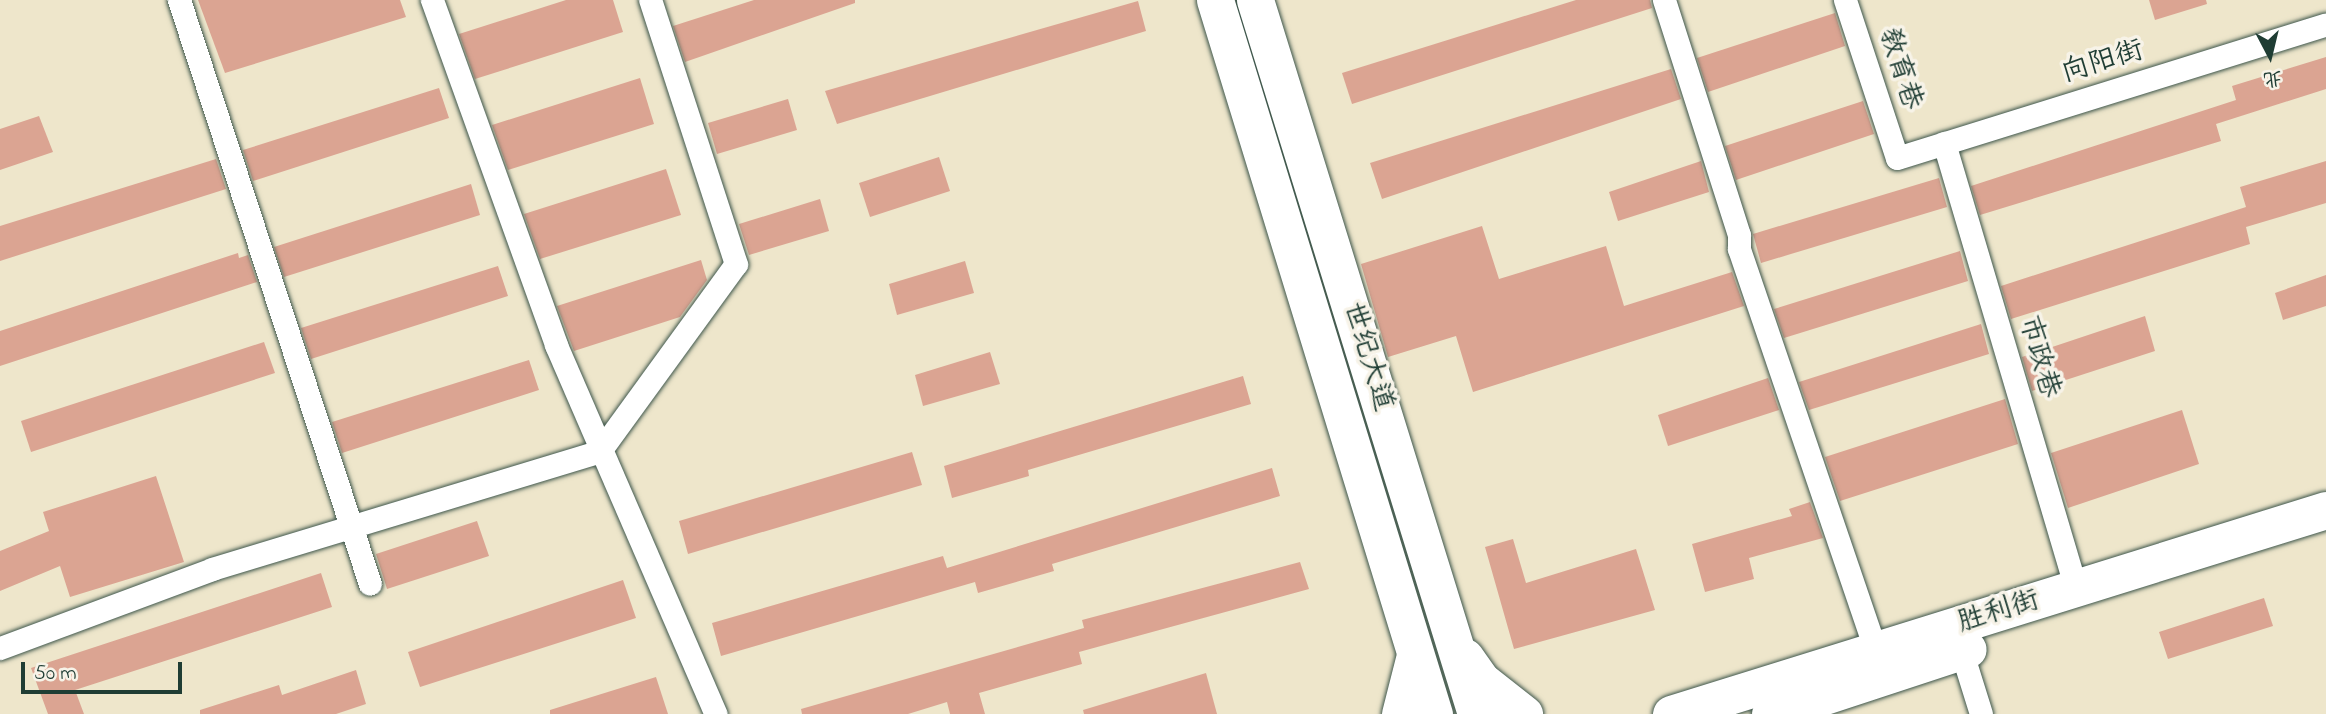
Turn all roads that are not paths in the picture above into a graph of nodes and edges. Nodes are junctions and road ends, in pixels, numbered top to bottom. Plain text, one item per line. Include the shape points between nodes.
1 (179, 0) edge
2 (432, 0) edge
3 (650, 0) edge
4 (1215, 0) edge
5 (1255, 0) edge
6 (1664, 0) edge
7 (1845, 0) edge
8 (2326, 24) edge
9 (1944, 143) junction
10 (1897, 158) joint
11 (600, 451) junction
12 (2326, 510) edge
13 (349, 526) junction
14 (2326, 536) edge
15 (370, 584) dead end
16 (2076, 589) junction
17 (1958, 639) junction
18 (1416, 647) junction
19 (1458, 647) junction
20 (0, 648) edge
21 (1876, 651) junction
22 (716, 714) edge
23 (1400, 714) edge
24 (1434, 714) edge
25 (1476, 714) edge
26 (1524, 714) edge
27 (1671, 714) edge
28 (1770, 714) edge
29 (1981, 714) edge

1 - 13 street via 347,505
2 - 11 street via 556,345
3 - 11 street via 736,264
4 - 18 main road, 世纪大道
5 - 19 main road, 世纪大道
6 - 21 street via 1739,235 1739,249
7 - 10 street, 教育巷
8 - 9 street, 向阳街
9 - 10 street, 向阳街
9 - 16 street, 市政巷
11 - 13 street
11 - 22 street
12 - 16 main road, 胜利街
13 - 15 street
13 - 20 street via 212,569
14 - 17 main road, 胜利街
16 - 17 main road, 胜利街
17 - 21 main road, 胜利街
17 - 28 main road, 胜利街
17 - 29 street
18 - 23 main road
18 - 24 main road, 世纪大道
19 - 25 main road, 世纪大道
19 - 26 main road via 1481,680
21 - 27 main road, 胜利街

